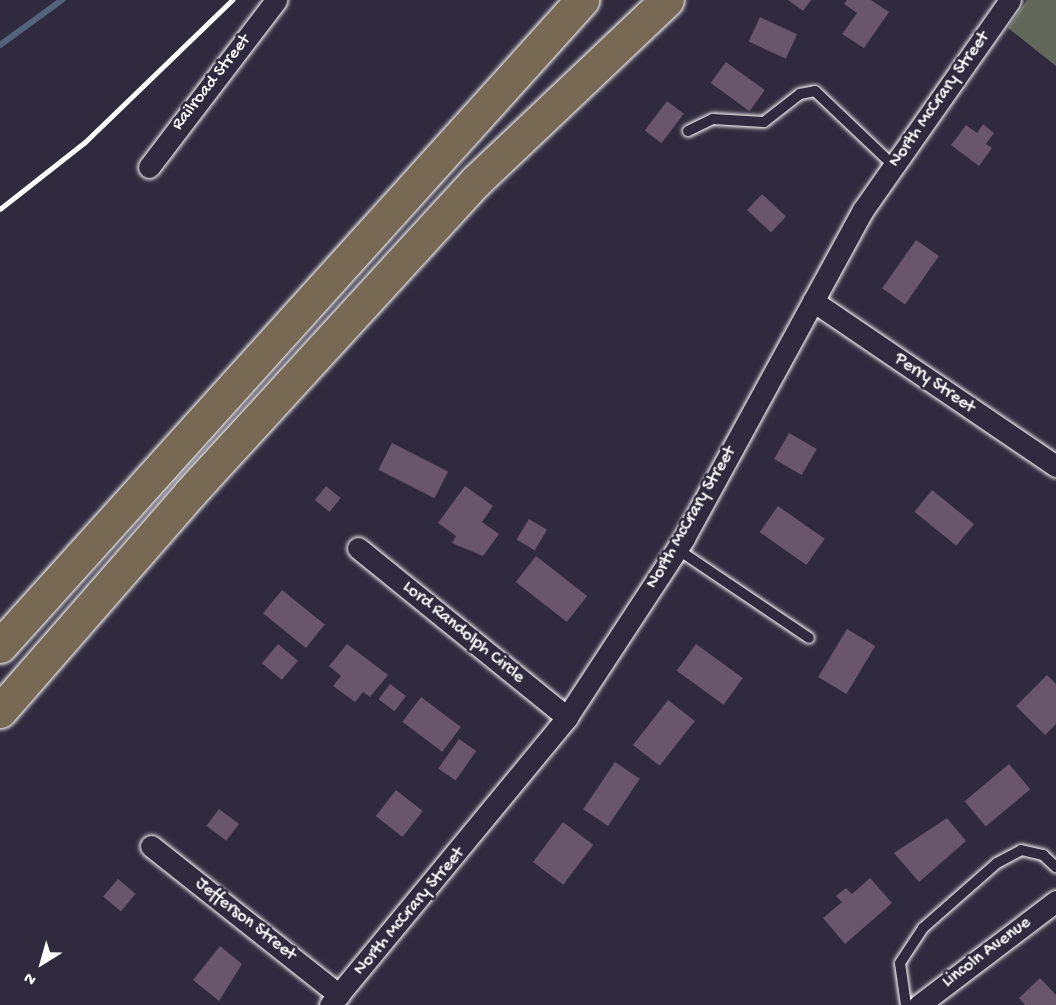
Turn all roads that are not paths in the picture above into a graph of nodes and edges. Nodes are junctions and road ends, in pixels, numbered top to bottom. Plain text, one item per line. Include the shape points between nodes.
1 (276, 0) edge
2 (582, 0) edge
3 (667, 0) edge
4 (1010, 0) edge
5 (688, 131) dead end
6 (894, 166) junction
7 (148, 167) dead end
8 (813, 301) junction
9 (1056, 466) edge
10 (358, 548) dead end
11 (677, 549) junction
12 (51, 588) junction
13 (0, 636) edge
14 (809, 638) dead end
15 (0, 646) edge
16 (0, 711) edge
17 (567, 717) junction
18 (151, 846) dead end
19 (1056, 867) edge
20 (1056, 901) edge
21 (334, 1000) edge
22 (906, 1005) edge
23 (919, 1005) edge

1 - 7 street, Railroad Street
2 - 12 highway
3 - 16 highway via 476,181 190,493
4 - 6 street, North McCrary Street
5 - 6 lane via 713,119 764,122 800,94 815,91
6 - 8 street, North McCrary Street
8 - 9 street, Perry Street
8 - 11 street, North McCrary Street
10 - 17 street, Lord Randolph Circle
11 - 14 lane
11 - 17 street, North McCrary Street
12 - 13 highway
12 - 15 highway
17 - 21 street, North McCrary Street
18 - 21 street, Jefferson Street
19 - 22 lane via 1043,855 1021,850 997,863 923,928 900,963
20 - 23 street, Lincoln Avenue

